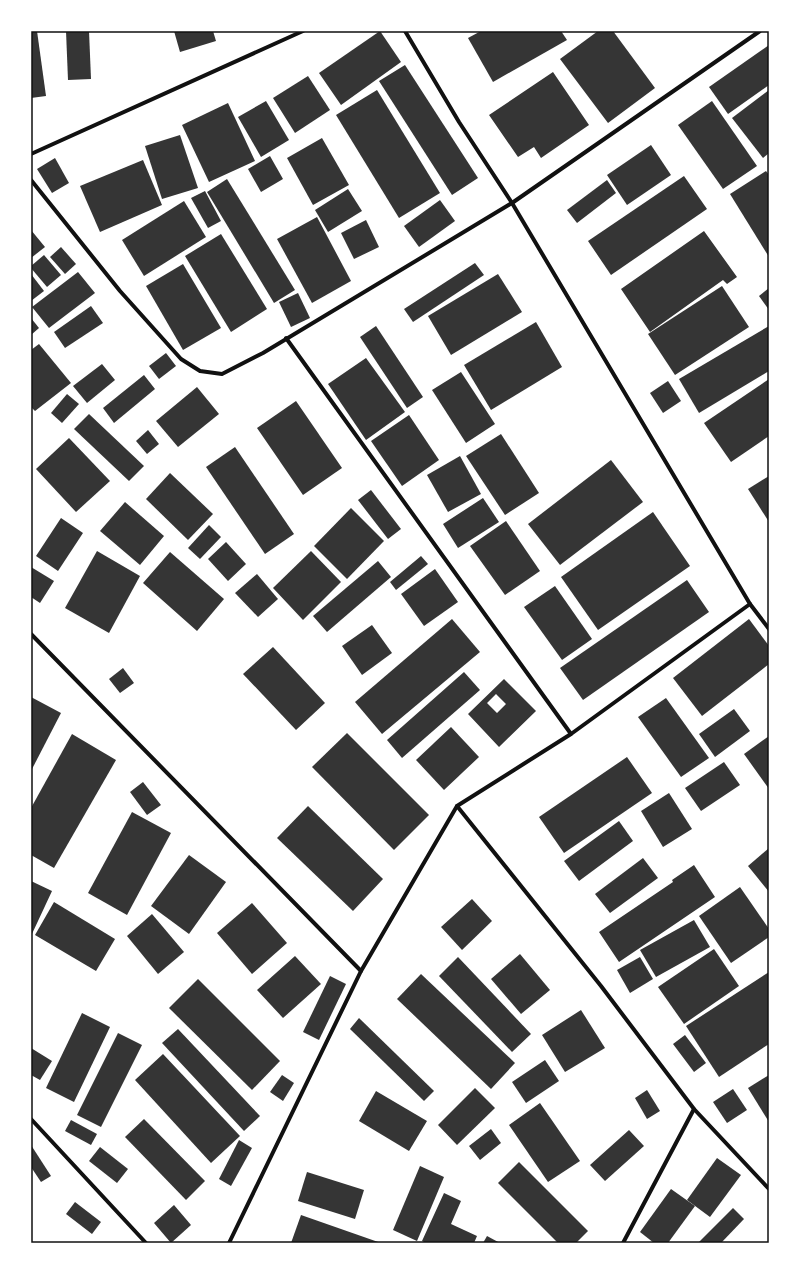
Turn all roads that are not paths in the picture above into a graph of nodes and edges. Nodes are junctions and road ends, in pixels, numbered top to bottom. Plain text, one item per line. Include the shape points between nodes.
1 (303, 31) edge
2 (405, 31) edge
3 (760, 31) edge
4 (31, 154) edge
5 (31, 180) edge
6 (512, 203) junction
7 (286, 338) junction
8 (750, 604) junction
9 (769, 629) edge
10 (31, 634) edge
11 (571, 734) junction
12 (457, 806) junction
13 (361, 971) junction
14 (694, 1109) junction
15 (31, 1118) edge
16 (769, 1189) edge
17 (146, 1243) edge
18 (229, 1243) edge
19 (623, 1243) edge

1 - 4 street
2 - 6 street via 459,122
3 - 6 street
5 - 7 street via 120,291 181,359 200,371 222,374
6 - 7 street
6 - 8 street
7 - 11 street
8 - 9 street
8 - 11 street
10 - 13 street
11 - 12 street
12 - 13 street
12 - 14 street via 601,986
13 - 18 street
14 - 16 street
14 - 19 street
15 - 17 street

